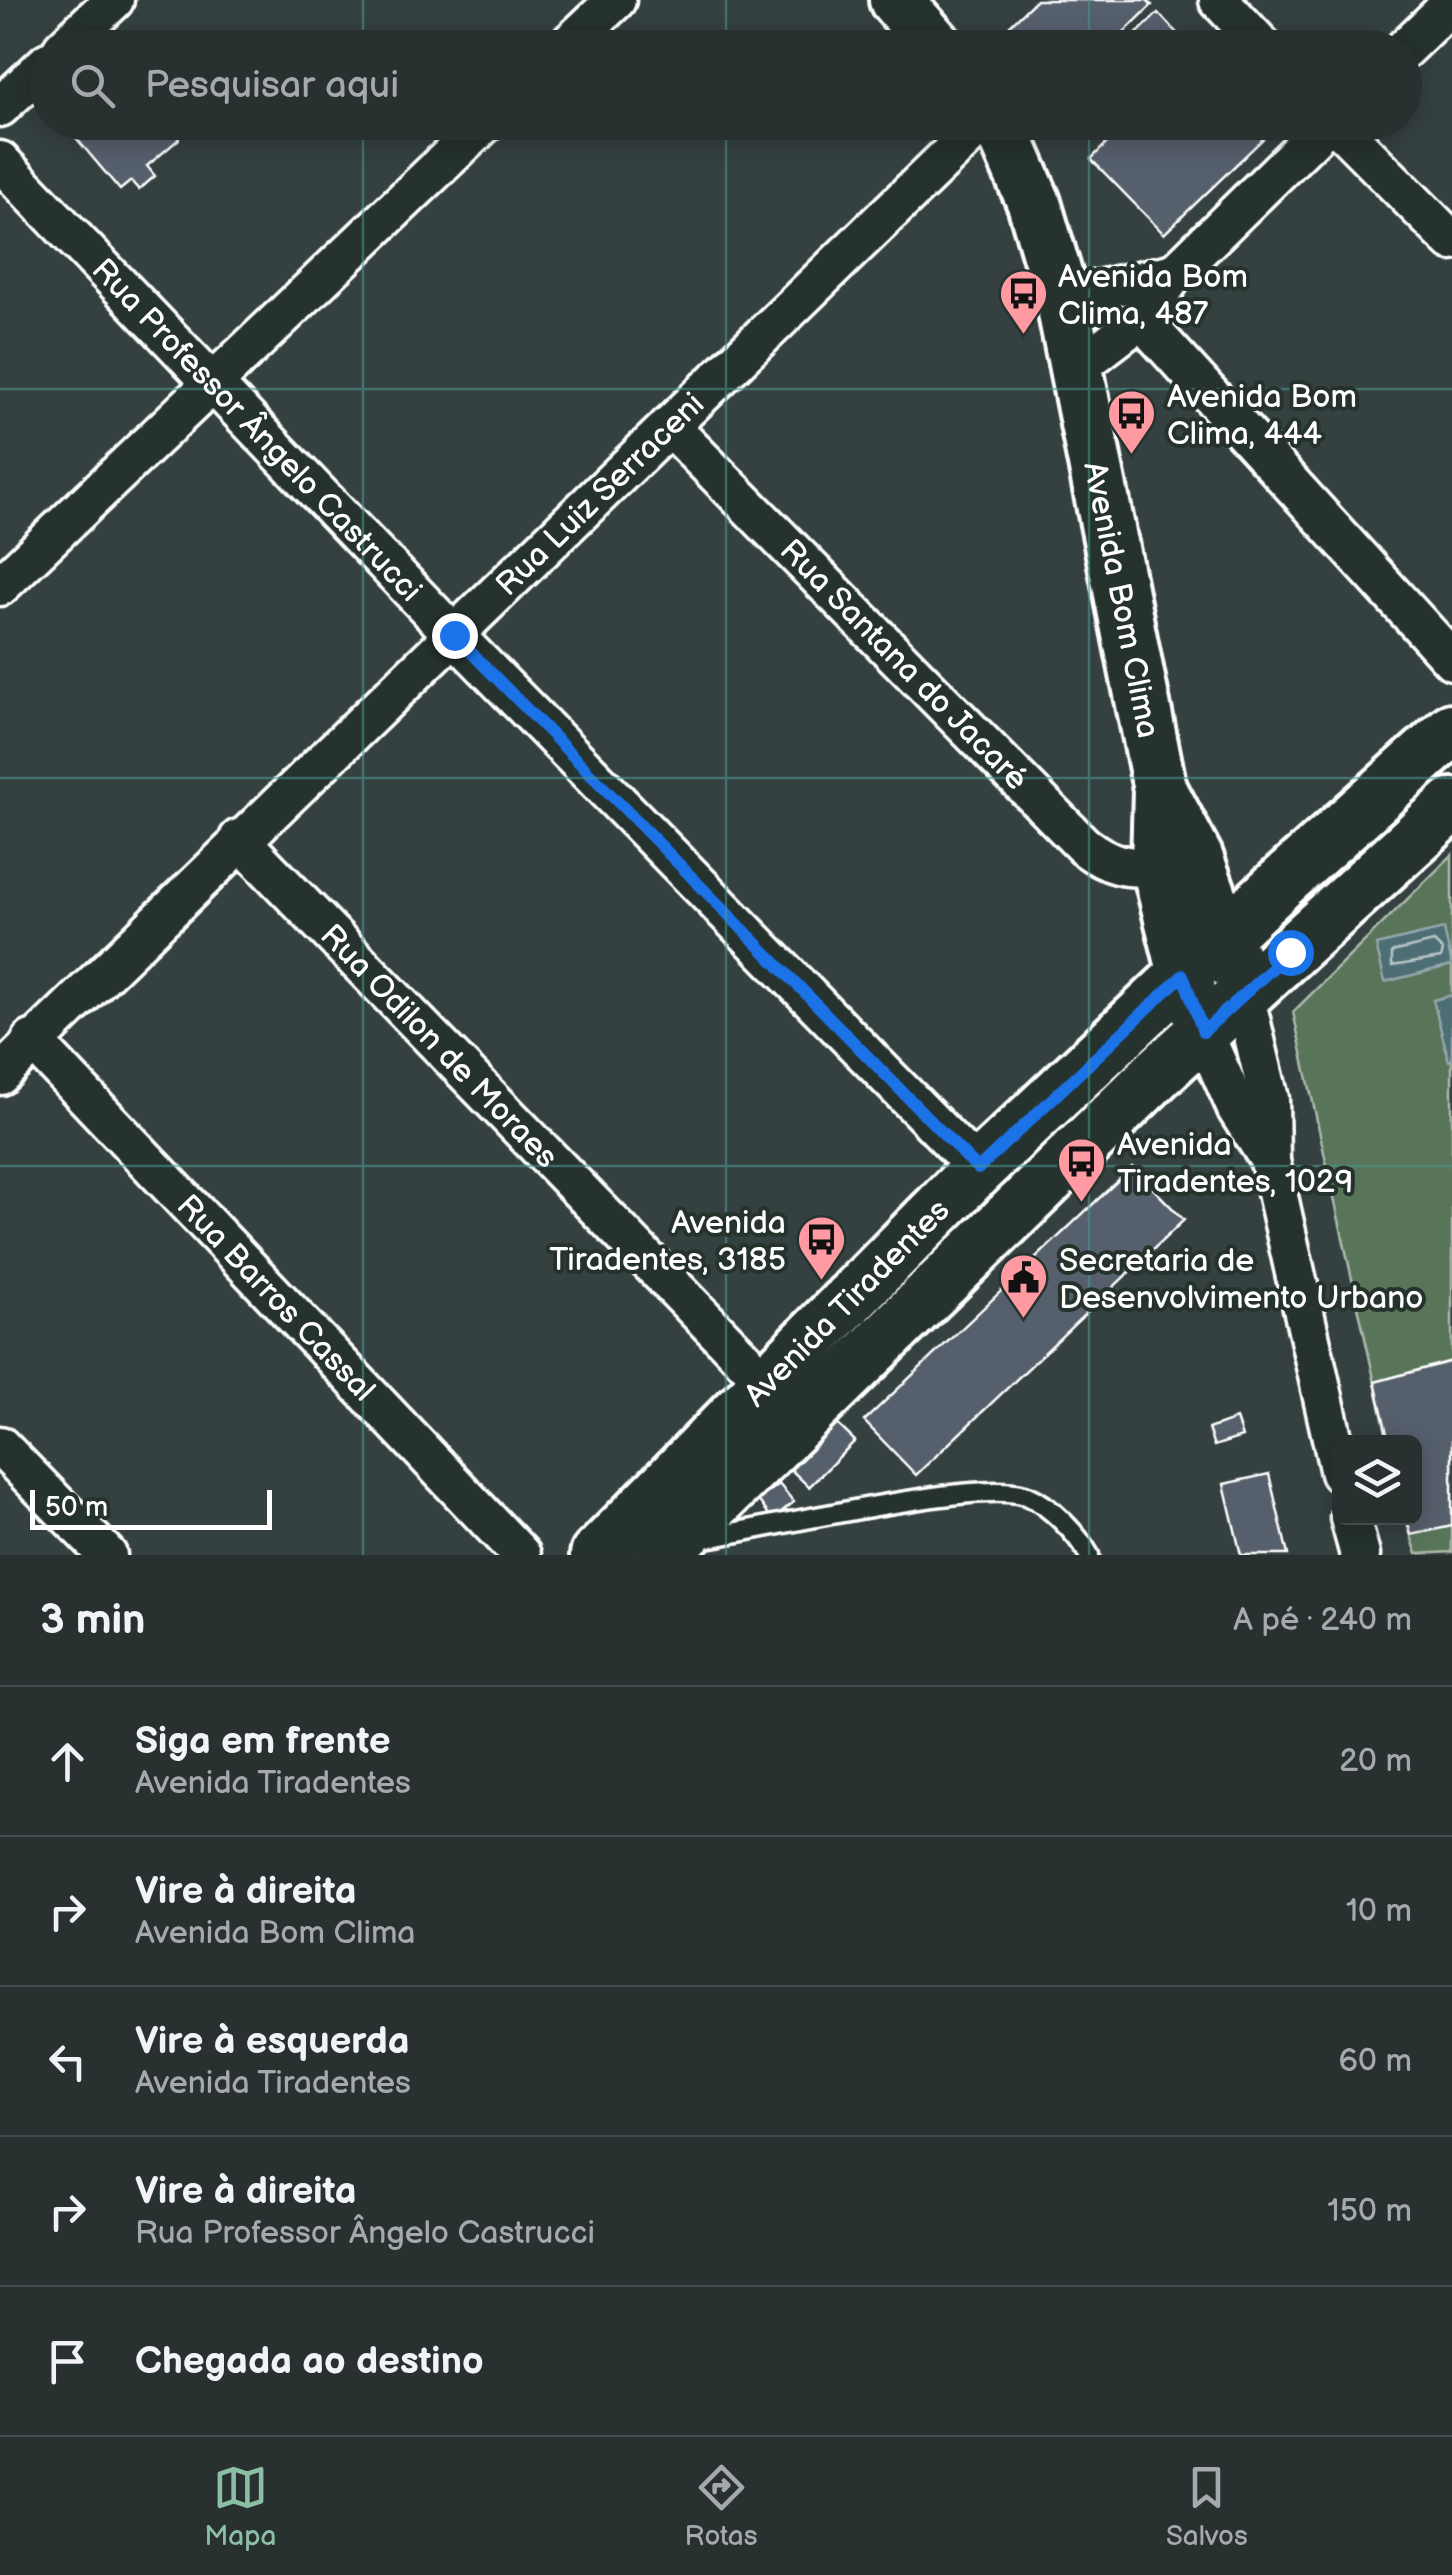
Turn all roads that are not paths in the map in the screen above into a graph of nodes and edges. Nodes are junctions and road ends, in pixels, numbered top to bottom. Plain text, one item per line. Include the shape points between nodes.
1 (114, 0) edge
2 (616, 0) edge
3 (896, 0) edge
4 (1219, 0) edge
5 (1452, 3) edge
6 (83, 30) edge
7 (585, 30) edge
8 (922, 30) edge
9 (1247, 30) edge
10 (1422, 32) edge
11 (30, 79) edge
12 (0, 107) edge
13 (467, 140) edge
14 (964, 140) edge
15 (1007, 140) edge
16 (1313, 140) edge
17 (1350, 140) edge
18 (0, 161) edge
19 (1452, 241) edge
20 (1175, 274) junction
21 (1062, 298) junction
22 (1141, 319) junction
23 (1077, 368) junction
24 (212, 382) junction
25 (669, 426) junction
26 (0, 586) edge
27 (454, 635) junction
28 (1452, 660) edge
29 (1452, 730) edge
30 (1160, 789) junction
31 (1452, 805) edge
32 (238, 839) junction
33 (1158, 866) junction
34 (1226, 935) junction
35 (1183, 975) junction
36 (1244, 994) junction
37 (1203, 1032) junction
38 (32, 1040) junction
39 (0, 1075) edge
40 (1270, 1162) junction
41 (978, 1169) junction
42 (766, 1382) junction
43 (1332, 1437) edge
44 (0, 1446) edge
45 (1352, 1525) edge
46 (669, 1549) edge
47 (107, 1555) edge
48 (521, 1555) edge
49 (596, 1555) edge
50 (1089, 1555) edge
51 (1360, 1555) edge

1 - 6 street
2 - 7 street
3 - 8 main road
4 - 9 street
5 - 10 street
11 - 12 street
13 - 24 street
14 - 25 street, Rua Luiz Serraceni
15 - 21 main road, Avenida Bom Clima via 1034,202
16 - 20 street
17 - 19 street
18 - 24 street, Rua Professor Ângelo Castrucci
20 - 21 street
20 - 22 street
21 - 23 main road, Avenida Bom Clima
22 - 23 street
22 - 28 street
23 - 30 main road, Avenida Bom Clima
24 - 26 street
24 - 27 street, Rua Professor Ângelo Castrucci
25 - 27 street, Rua Luiz Serraceni
25 - 33 street, Rua Santana do Jacaré via 1084,846 1127,869
27 - 32 street, Rua Luiz Serraceni
27 - 41 street, Rua Professor Ângelo Castrucci
29 - 34 main road, Avenida Tiradentes
30 - 33 main road, Avenida Bom Clima
30 - 34 main road, Avenida Bom Clima
31 - 36 main road, Avenida Tiradentes
32 - 38 street, Rua Luiz Serraceni
32 - 42 street, Rua Odilon de Moraes
33 - 35 main road, Avenida Bom Clima
34 - 35 main road, Avenida Tiradentes
34 - 36 main road, Avenida Bom Clima
35 - 37 main road, Avenida Bom Clima
35 - 41 main road, Avenida Tiradentes
36 - 37 main road, Avenida Tiradentes
36 - 40 street, Avenida Bom Clima via 1269,1099
37 - 40 street, Avenida Bom Clima via 1237,1110
37 - 46 main road, Avenida Tiradentes
38 - 39 street, Rua Luiz Serraceni
38 - 48 street, Rua Barros Cassal
40 - 43 street, Avenida Bom Clima
41 - 42 main road, Avenida Tiradentes
42 - 49 main road, Avenida Tiradentes
44 - 47 street
45 - 51 street
46 - 50 lane via 979,1490 1028,1496 1080,1539

